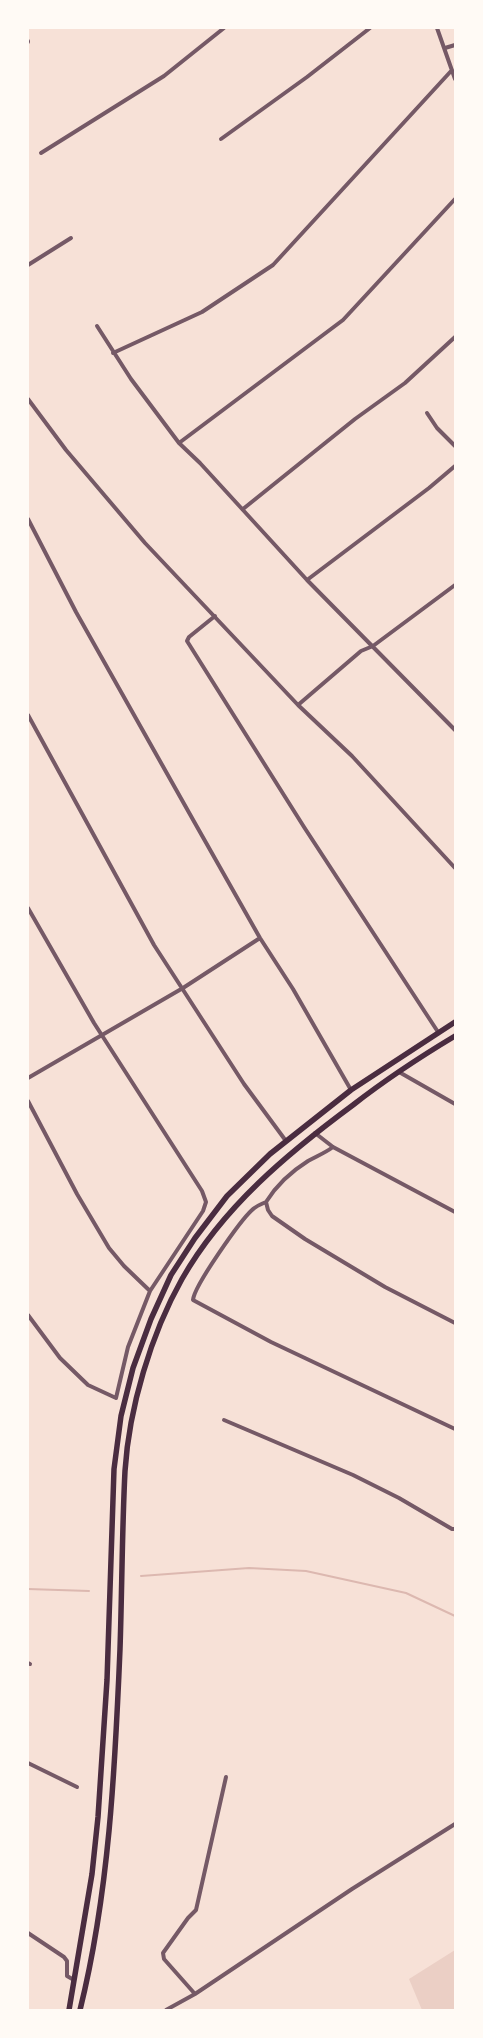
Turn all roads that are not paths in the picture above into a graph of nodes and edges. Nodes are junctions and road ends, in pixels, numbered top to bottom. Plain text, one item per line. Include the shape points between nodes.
1 (224, 28) edge
2 (370, 28) edge
3 (437, 28) edge
4 (455, 45) edge
5 (446, 48) junction
6 (452, 70) junction
7 (455, 79) edge
8 (221, 139) dead end
9 (41, 153) dead end
10 (455, 199) edge
11 (71, 238) dead end
12 (28, 265) edge
13 (97, 326) dead end
14 (455, 337) edge
15 (113, 353) junction
16 (28, 399) edge
17 (427, 413) dead end
18 (179, 443) junction
19 (455, 446) edge
20 (455, 466) edge
21 (243, 509) junction
22 (28, 519) edge
23 (307, 580) junction
24 (455, 585) edge
25 (214, 616) junction
26 (373, 646) junction
27 (298, 705) junction
28 (28, 715) edge
29 (455, 730) edge
30 (455, 868) edge
31 (28, 908) edge
32 (260, 938) junction
33 (183, 988) junction
34 (455, 1022) edge
35 (438, 1032) junction
36 (101, 1035) junction
37 (455, 1036) edge
38 (399, 1072) junction
39 (28, 1078) edge
40 (350, 1090) junction
41 (28, 1101) edge
42 (455, 1104) edge
43 (315, 1132) junction
44 (286, 1141) junction
45 (333, 1147) junction
46 (266, 1202) junction
47 (455, 1212) edge
48 (150, 1291) junction
49 (28, 1315) edge
50 (455, 1323) edge
51 (224, 1420) dead end
52 (455, 1429) edge
53 (455, 1528) edge
54 (28, 1763) edge
55 (226, 1777) dead end
56 (77, 1786) dead end
57 (455, 1824) edge
58 (28, 1933) edge
59 (74, 1980) junction
60 (195, 1994) junction
61 (69, 2010) edge
62 (80, 2010) edge
63 (166, 2010) edge

1 - 9 street via 164,76
2 - 8 street
3 - 5 street
4 - 5 street
5 - 6 street
6 - 7 street
6 - 15 street via 273,265 202,312
10 - 18 street via 343,320
11 - 12 street
13 - 15 street
14 - 21 street via 405,383 355,419
15 - 18 street
16 - 25 street via 66,450 145,542
17 - 19 street via 437,428
18 - 21 street
20 - 23 street
21 - 23 street
22 - 32 street via 76,612
23 - 26 street
24 - 26 street
25 - 27 street
25 - 35 street via 187,641 304,827
26 - 27 street via 361,651
26 - 29 street
27 - 30 street via 352,756
28 - 33 street via 154,945
31 - 36 street
32 - 33 street
32 - 40 street via 293,989
33 - 36 street
33 - 44 street via 244,1084
34 - 35 main road
35 - 40 main road
36 - 39 street
36 - 48 street via 202,1191 206,1202 203,1211
37 - 38 main road
38 - 42 street
38 - 43 main road
40 - 44 main road
41 - 48 street via 109,1248
43 - 45 street
43 - 62 main road via 266,1175 206,1242 182,1280 161,1324 132,1418 125,1469 119,1681 110,1818 95,1940
44 - 59 main road via 227,1196 171,1275 133,1368 121,1416 114,1468 107,1680 98,1817 92,1874
45 - 46 street via 293,1171
45 - 47 street
46 - 50 street via 272,1216 305,1240 385,1287
46 - 52 street via 252,1210 235,1232 210,1267 193,1300 271,1342
48 - 49 street via 128,1347 116,1398 88,1384 60,1358
51 - 53 street via 353,1475 452,1529
54 - 56 street
55 - 60 street via 196,1910 163,1953 164,1959
57 - 60 street
58 - 59 street via 64,1957 67,1961 67,1976
59 - 61 main road
60 - 63 street

